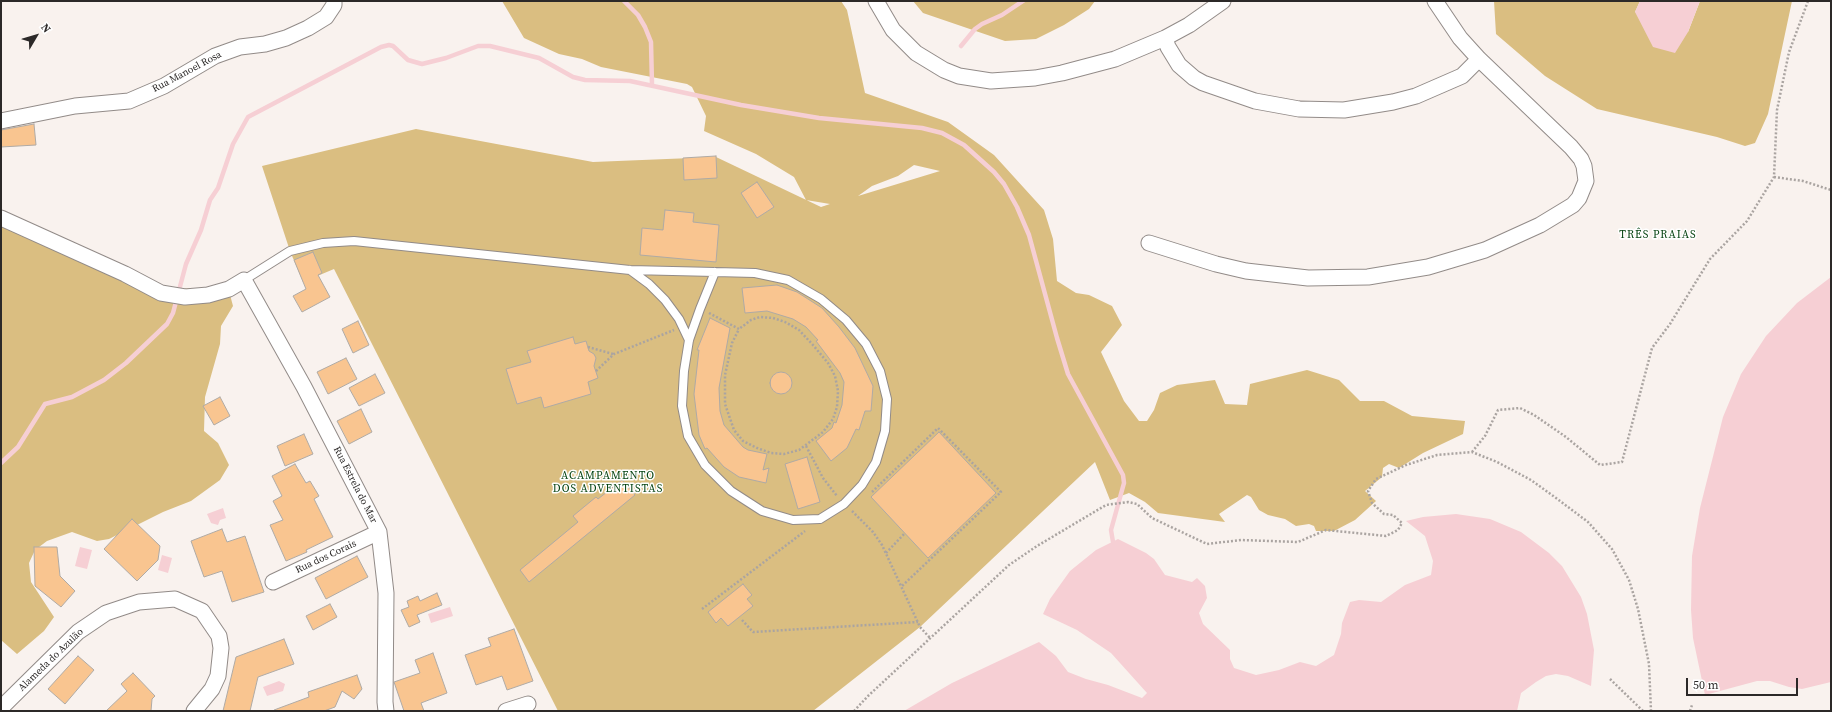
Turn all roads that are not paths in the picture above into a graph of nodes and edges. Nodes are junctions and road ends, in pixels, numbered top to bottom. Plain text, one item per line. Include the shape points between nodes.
1 (334, 1) edge
2 (876, 1) edge
3 (1223, 1) edge
4 (1435, 1) edge
5 (1165, 38) junction
6 (1479, 60) junction
7 (1, 121) edge
8 (1, 218) edge
9 (1149, 243) dead end
10 (630, 270) junction
11 (715, 272) junction
12 (244, 280) junction
13 (689, 340) junction
14 (379, 532) junction
15 (273, 582) dead end
16 (528, 704) dead end
17 (1, 708) edge
18 (194, 711) edge
19 (386, 711) edge
20 (506, 711) edge

1 - 7 street, Rua Manoel Rosa via 326,17 308,28 286,38 266,44 240,47 215,56 164,86 129,100 75,106
2 - 5 street via 894,30 916,53 944,70 959,76 986,81 1021,80 1069,72 1115,59
3 - 5 street
4 - 6 street via 1460,38
5 - 6 street via 1179,65 1198,81 1255,101 1299,109 1344,110 1416,96 1462,76
6 - 9 street via 1577,152 1584,166 1586,181 1579,198 1570,208 1540,225 1513,239 1457,260 1398,273 1346,278 1308,278 1246,270 1216,264
8 - 12 street via 161,293 185,297 208,295 228,289
10 - 11 lane
10 - 12 lane via 354,240 323,243 290,251
10 - 13 lane via 665,300
11 - 13 lane
11 - 13 lane via 754,273 788,280 836,311 866,344 880,372 887,399 885,431 876,462 862,484 844,504 820,519 793,520 762,511 731,491 706,465 688,436 682,406
12 - 14 street, Rua Estrela do Mar via 304,387
14 - 15 street, Rua dos Corais
14 - 19 street, Rua Estrela do Mar via 386,594
16 - 20 street
17 - 18 street, Alameda do Azulão via 78,632 106,613 139,602 175,599 202,612 219,636 221,648 218,676 212,689

